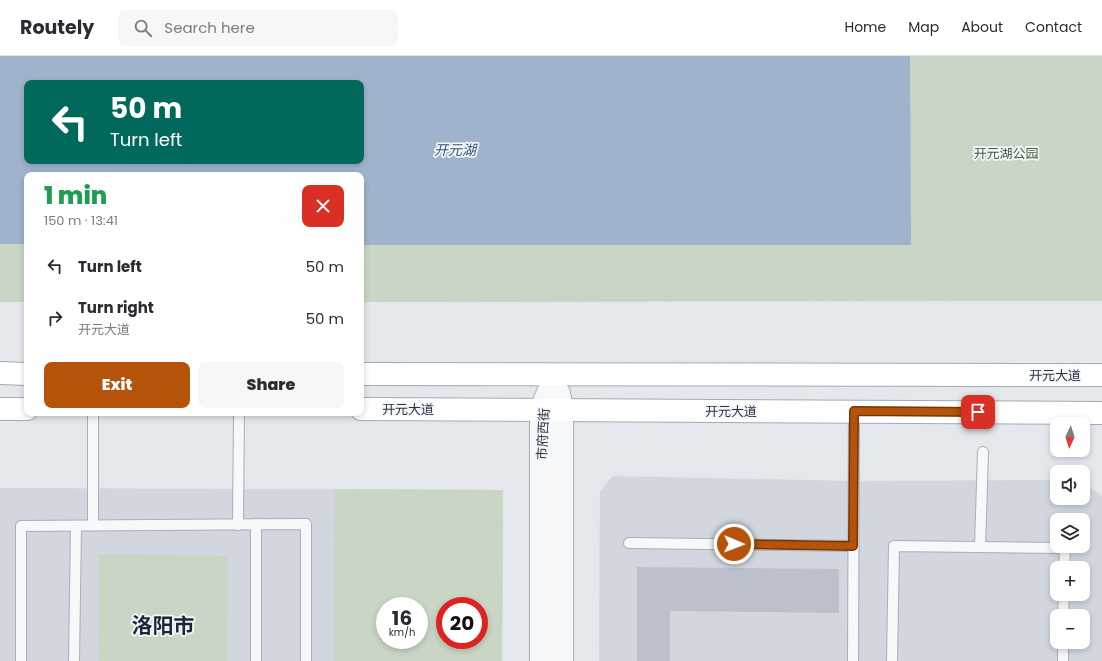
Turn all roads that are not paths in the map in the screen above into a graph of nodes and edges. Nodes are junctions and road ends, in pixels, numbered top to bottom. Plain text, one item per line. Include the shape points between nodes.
1 (0, 374) edge
2 (24, 374) edge
3 (364, 374) edge
4 (555, 375) junction
5 (1102, 375) edge
6 (0, 409) edge
7 (24, 409) edge
8 (364, 409) edge
9 (552, 409) junction
10 (854, 411) junction
11 (1102, 413) edge
12 (93, 416) edge
13 (239, 416) edge
14 (983, 452) dead end
15 (256, 524) junction
16 (93, 525) junction
17 (238, 525) junction
18 (76, 526) junction
19 (629, 543) dead end
20 (853, 546) junction
21 (980, 547) junction
22 (1064, 561) edge
23 (1063, 649) edge
24 (21, 661) edge
25 (74, 661) edge
26 (256, 661) edge
27 (306, 661) edge
28 (541, 661) edge
29 (562, 661) edge
30 (853, 661) edge
31 (892, 661) edge
32 (1063, 661) edge

1 - 2 main road
3 - 4 main road, 开元大道
4 - 5 main road, 开元大道
4 - 9 street, 市府西街
6 - 7 main road
8 - 9 main road, 开元大道
9 - 10 main road, 开元大道
9 - 28 street, 市府西街
9 - 29 street, 市府西街
10 - 11 main road, 开元大道
10 - 20 lane
12 - 16 lane
13 - 17 lane
14 - 21 lane
15 - 17 lane
15 - 26 lane
15 - 27 lane via 306,524
16 - 17 lane
16 - 18 lane
18 - 24 lane via 21,526
18 - 25 lane
19 - 20 lane
20 - 30 lane
21 - 22 lane via 1065,548
21 - 31 lane via 894,546
23 - 32 lane

